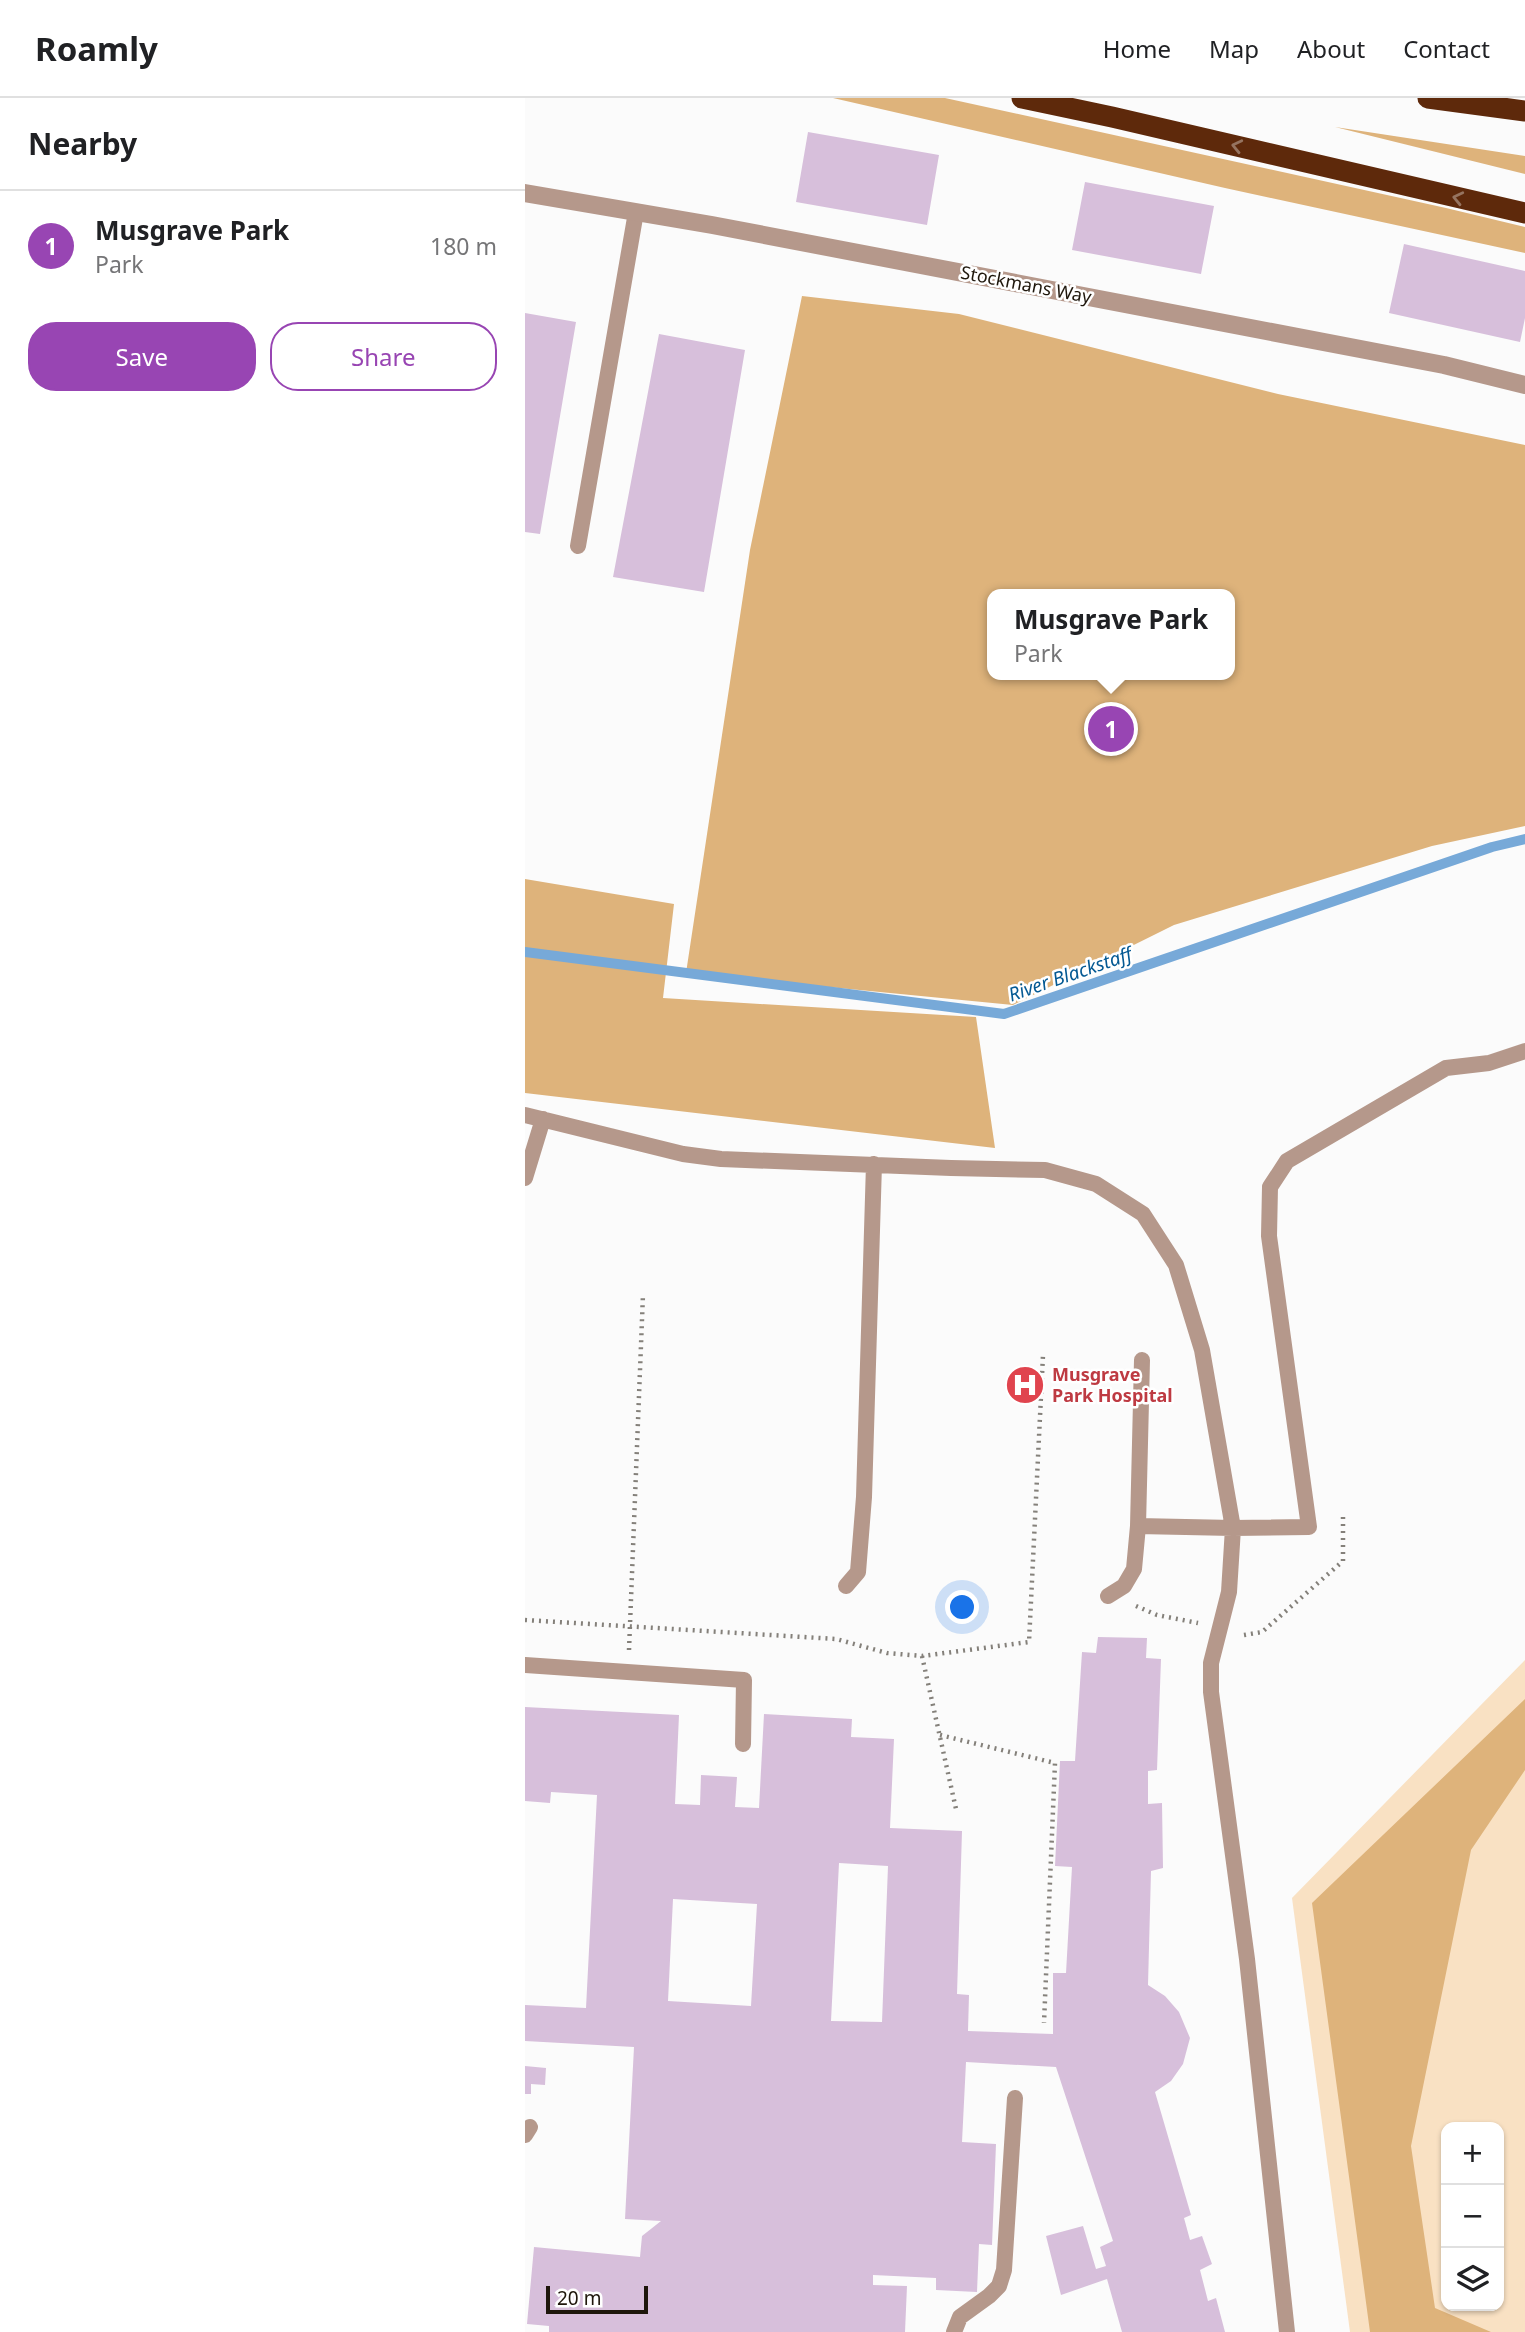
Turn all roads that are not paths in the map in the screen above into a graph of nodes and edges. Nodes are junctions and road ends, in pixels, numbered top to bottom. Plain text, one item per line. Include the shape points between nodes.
1 (1023, 98) edge
2 (1428, 98) edge
3 (1525, 111) edge
4 (525, 193) edge
5 (636, 212) junction
6 (1525, 213) edge
7 (1525, 385) edge
8 (578, 546) dead end
9 (1525, 1051) edge
10 (525, 1115) edge
11 (543, 1119) junction
12 (874, 1164) junction
13 (525, 1178) edge
14 (1142, 1360) dead end
15 (1137, 1526) junction
16 (1233, 1528) junction
17 (846, 1586) dead end
18 (1108, 1596) dead end
19 (525, 1665) edge
20 (743, 1744) dead end
21 (1015, 2098) dead end
22 (954, 2332) edge
23 (1287, 2332) edge

6 -> 1 highway
2 - 3 highway
4 - 5 street, Stockmans Way
5 - 7 street, Stockmans Way via 1444,365
5 - 8 lane
9 - 16 lane via 1489,1063 1446,1068 1287,1161 1270,1186 1269,1236 1309,1527
10 - 11 lane
11 - 12 lane via 683,1154
11 - 13 lane
12 - 16 lane via 1045,1170 1096,1184 1143,1213 1176,1265 1202,1350
12 - 17 lane via 864,1497 858,1572
14 - 15 lane
15 - 16 lane
15 - 18 lane via 1134,1569 1124,1586
16 - 23 lane via 1229,1592 1211,1663 1211,1692 1247,1959
19 - 20 lane via 744,1679
21 - 22 lane via 1004,2270 999,2286 960,2317

